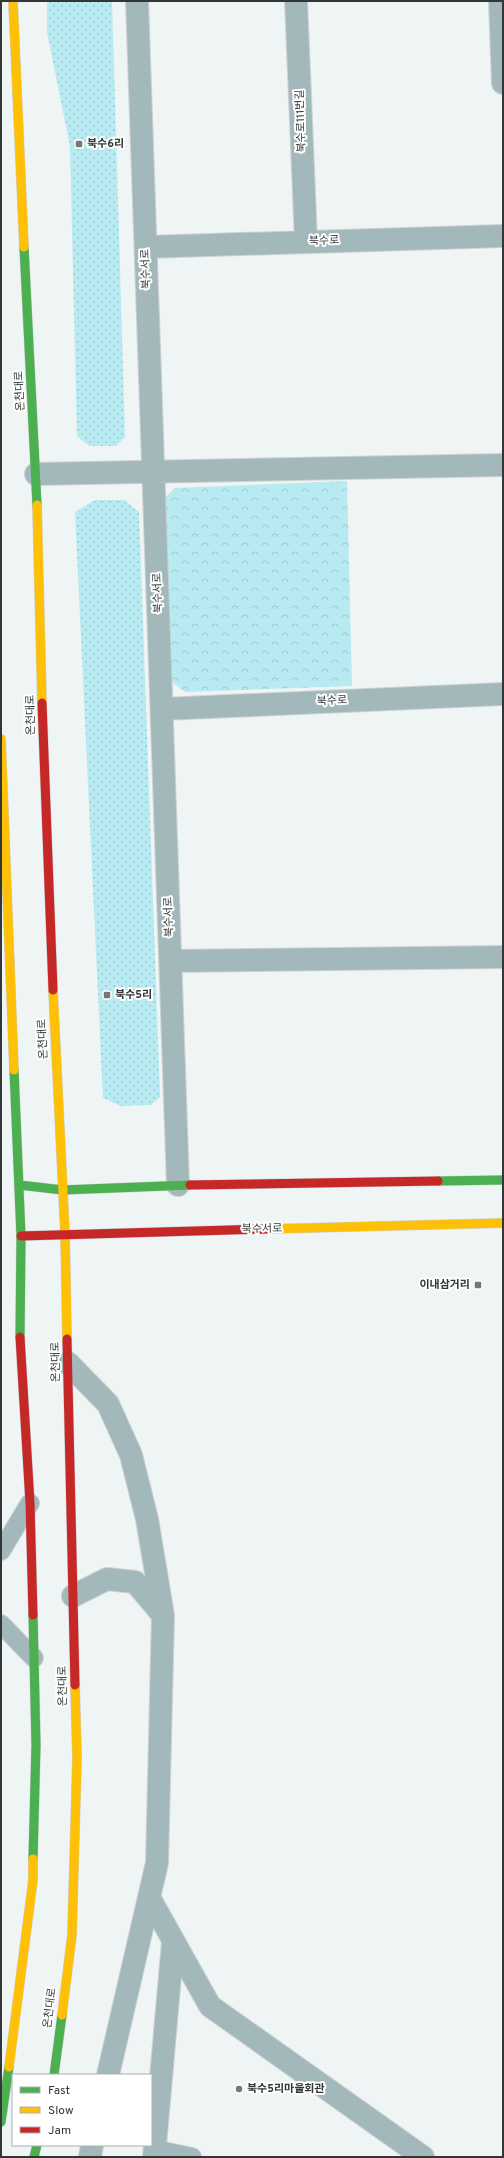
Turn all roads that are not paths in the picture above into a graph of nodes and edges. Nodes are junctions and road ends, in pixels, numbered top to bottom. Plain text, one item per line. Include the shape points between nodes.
1 (13, 1) edge
2 (137, 1) edge
3 (296, 1) edge
4 (500, 1) edge
5 (503, 83) edge
6 (503, 236) edge
7 (306, 242) junction
8 (146, 247) junction
9 (503, 465) edge
10 (153, 472) junction
11 (36, 474) junction
12 (503, 694) edge
13 (162, 709) junction
14 (1, 739) edge
15 (503, 957) edge
16 (170, 962) junction
17 (503, 1180) edge
18 (178, 1184) junction
19 (19, 1185) junction
20 (63, 1190) junction
21 (503, 1223) edge
22 (64, 1233) junction
23 (21, 1236) junction
24 (68, 1363) junction
25 (30, 1503) junction
26 (1, 1551) edge
27 (73, 1596) junction
28 (162, 1615) junction
29 (1, 1624) edge
30 (34, 1658) junction
31 (148, 1898) junction
32 (173, 1942) junction
33 (54, 2074) edge
34 (108, 2074) edge
35 (1, 2122) edge
36 (37, 2146) edge
37 (92, 2146) edge
38 (154, 2153) edge
39 (34, 2157) edge
40 (90, 2157) edge
41 (192, 2157) edge
42 (423, 2157) edge

1 - 11 street, 온천대로
2 - 8 street, 북수서로
3 - 7 street, 북수로111번길
4 - 5 street
6 - 7 street, 북수로
7 - 8 street, 북수로
8 - 10 street, 북수서로
9 - 10 street
10 - 11 street
10 - 13 street, 북수서로
11 - 20 street, 온천대로 via 46,862
12 - 13 street, 북수로
13 - 16 street, 북수서로
14 - 19 street
15 - 16 street
16 - 18 street, 북수서로
17 - 18 street
18 - 20 street
19 - 20 street
19 - 23 street
20 - 22 street, 온천대로
21 - 22 street, 북수서로
22 - 23 street, 북수서로
22 - 24 street, 온천대로
23 - 25 street via 19,1326
24 - 27 street, 온천대로
24 - 28 street via 108,1404 131,1455 147,1519
25 - 26 lane
25 - 30 street
27 - 28 street via 107,1579 135,1582
27 - 33 street, 온천대로 via 76,1759 72,1935
28 - 31 street via 157,1863
29 - 30 lane
30 - 35 street via 36,1745 33,1880
31 - 32 street
31 - 34 street
32 - 38 street
32 - 42 street via 210,2006
36 - 39 street
37 - 40 street
38 - 41 lane

